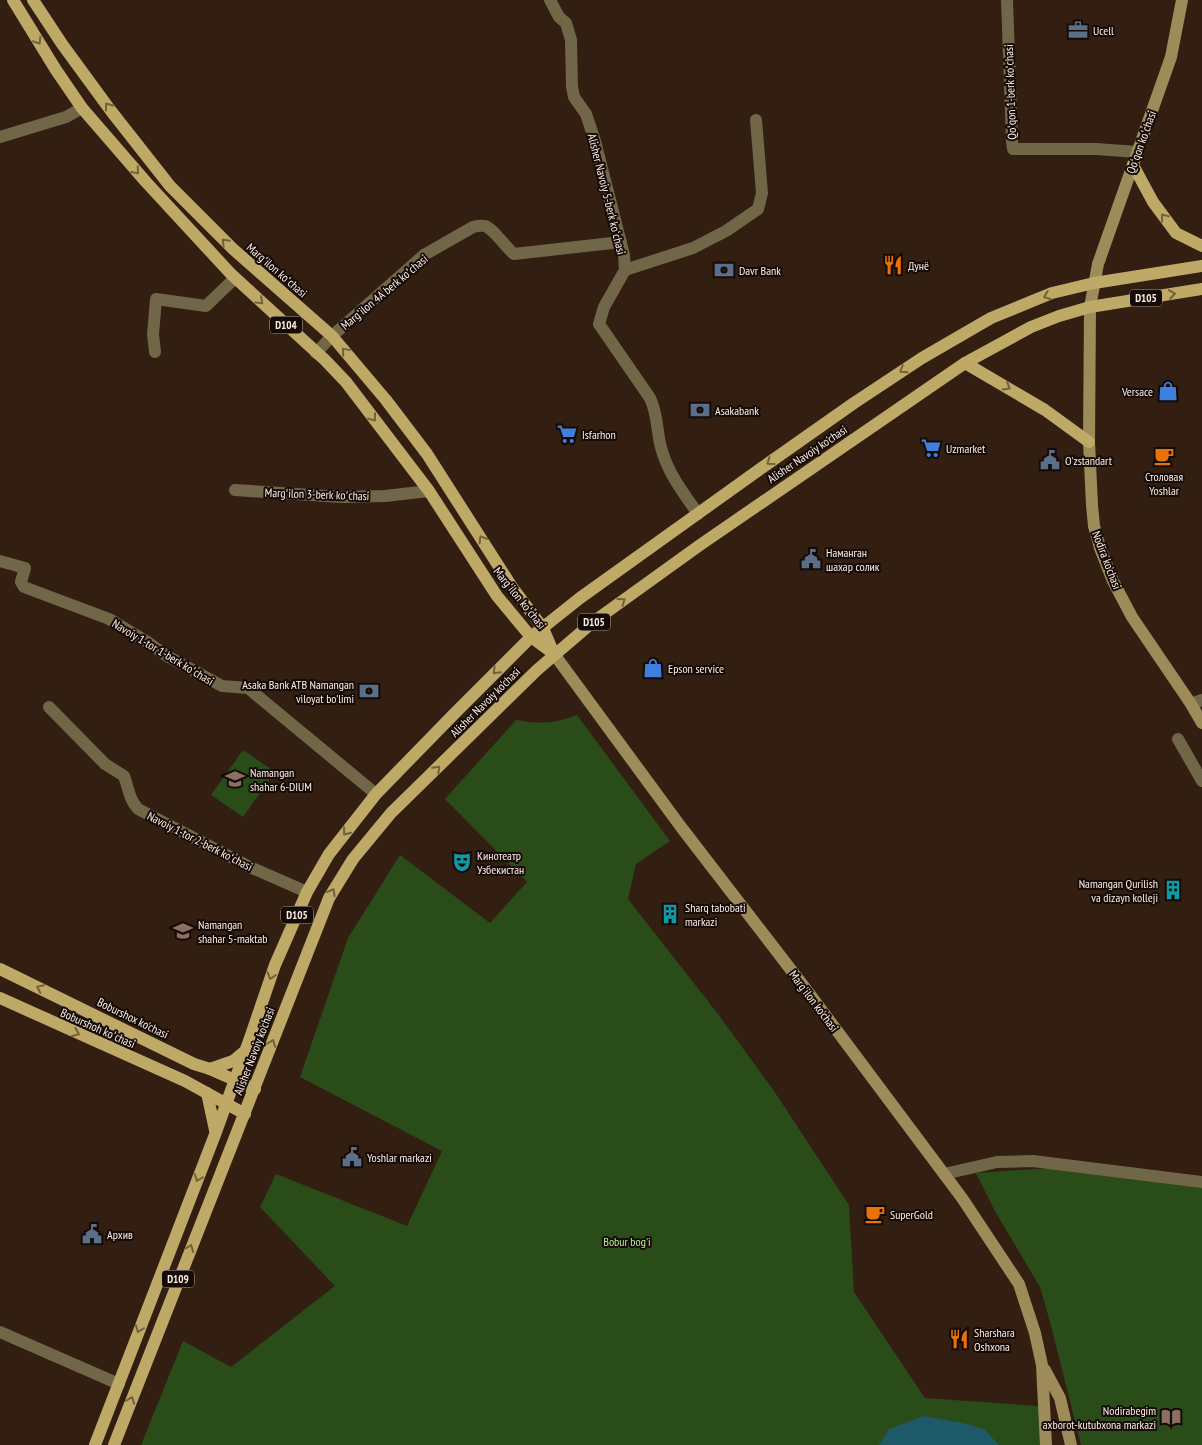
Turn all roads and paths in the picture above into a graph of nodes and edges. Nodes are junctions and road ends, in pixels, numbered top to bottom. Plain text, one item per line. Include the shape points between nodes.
1 (13, 0) edge
2 (33, 0) edge
3 (550, 0) edge
4 (1007, 0) edge
5 (1182, 0) edge
6 (82, 108) junction
7 (756, 120) dead end
8 (0, 138) edge
9 (1138, 152) junction
10 (1133, 165) junction
11 (621, 242) junction
12 (1202, 246) edge
13 (1202, 266) edge
14 (625, 270) junction
15 (236, 278) junction
16 (1094, 283) junction
17 (1202, 289) edge
18 (1090, 307) junction
19 (332, 336) junction
20 (155, 352) dead end
21 (316, 353) junction
22 (965, 363) junction
23 (1089, 442) junction
24 (235, 490) dead end
25 (429, 491) junction
26 (698, 514) junction
27 (0, 561) edge
28 (543, 628) junction
29 (531, 637) junction
30 (554, 654) junction
31 (1197, 702) edge
32 (49, 707) dead end
33 (1202, 723) edge
34 (1178, 739) dead end
35 (1202, 781) edge
36 (376, 794) junction
37 (329, 854) junction
38 (346, 868) junction
39 (307, 892) junction
40 (0, 969) edge
41 (0, 998) edge
42 (245, 1051) junction
43 (210, 1069) junction
44 (235, 1080) junction
45 (255, 1089) junction
46 (207, 1094) junction
47 (225, 1104) junction
48 (244, 1114) junction
49 (216, 1132) junction
50 (944, 1174) junction
51 (1202, 1182) edge
52 (0, 1332) edge
53 (1042, 1365) junction
54 (119, 1384) junction
55 (95, 1445) edge
56 (114, 1445) edge
57 (1046, 1445) edge
58 (1071, 1445) edge

1 -> 6 main road, Margʻilon koʻchasi / D104
19 -> 2 main road, Margʻilon koʻchasi / D104 via 233,249 170,186 111,111
3 - 11 street, Alisher Navoiy 5-berk koʻchasi via 566,24 571,40 574,97 586,114
4 - 9 street, Qoʻqon 1-berk koʻchasi via 1014,149
5 - 9 main road, Qoʻqon koʻchasi via 1171,58
6 - 8 street via 66,117
6 -> 15 main road, Margʻilon koʻchasi / D104
7 - 14 street via 762,193 758,209 693,248
9 - 10 main road, Qoʻqon koʻchasi
12 -> 10 main road via 1176,233 1153,202
10 - 16 main road, Qoʻqon koʻchasi
11 - 14 street, Alisher Navoiy 5-berk koʻchasi
11 - 19 street, Margʻilon 4А berk koʻchasi via 514,254 488,227 473,227 424,256
13 - 16 main road, D105
14 - 26 street, Alisher Navoiy 5-berk koʻchasi via 604,307 599,324 650,398 655,408 663,455
15 - 20 street via 206,306 156,299
15 -> 21 main road, Margʻilon koʻchasi / D104
16 - 18 main road, Nodira ko'chasi
16 -> 26 main road, D105 via 1052,293 991,318 922,358
18 -> 17 main road, Alisher Navoiy ko'chasi / D105
18 - 22 main road, Alisher Navoiy ko'chasi / D105 via 1031,327
18 - 23 main road, Nodira ko'chasi
19 - 21 street, Margʻilon 4А berk koʻchasi
28 -> 19 main road, Margʻilon koʻchasi / D104 via 512,587 427,454
21 -> 25 main road, Margʻilon koʻchasi / D104 via 346,382
22 -> 23 main road via 1045,410
30 -> 22 main road, Alisher Navoiy ko'chasi / D105 via 700,545
23 - 31 main road, Nodira ko'chasi via 1094,526 1113,581 1132,617
24 - 25 street, Margʻilon 3-berk koʻchasi via 341,497
25 - 29 main road, Margʻilon koʻchasi / D104 via 497,596
26 - 28 main road, D105
27 - 36 street, Navoiy 1-tor 1-berk koʻchasi via 26,568 21,582 24,587 110,620 222,686 248,688
28 - 29 main road, D105
28 - 30 main road, Margʻilon koʻchasi / D104
29 - 30 main road, Margʻilon koʻchasi / D104
29 -> 36 main road, D105
38 -> 30 main road, Alisher Navoiy ko'chasi / D105 via 391,813
30 - 50 main road, Marg'ilon ko'chasi
31 - 33 main road, Nodira ko'chasi
32 - 39 street, Navoiy 1-tor 2-berk koʻchasi via 105,764 124,776 128,794 138,809 250,867
34 - 35 street
36 -> 37 main road, D105
37 - 38 main road
37 - 39 main road, D105
45 -> 38 main road, Alisher Navoiy ko'chasi / D105 via 319,922
39 -> 42 main road, D105 via 274,965
43 -> 40 main road, Boburshox ko'chasi
41 -> 46 main road, Boburshoh koʻchasi via 185,1081
42 - 43 main road via 233,1061
42 - 44 main road, D105
43 - 44 main road, Boburshox ko'chasi
44 - 45 main road, Boburshox ko'chasi
44 - 47 main road
45 - 48 main road, Alisher Navoiy ko'chasi / D105
46 - 47 main road
46 - 49 main road
47 - 48 main road
47 - 49 main road, D109
56 -> 48 main road, Alisher Navoiy ko'chasi / D109
49 -> 54 main road, D109
50 - 51 street via 998,1162 1033,1161
50 - 53 main road, Marg'ilon ko'chasi via 1019,1284
52 - 54 street
53 - 57 main road
53 - 58 main road via 1060,1398
54 - 55 main road, D109

